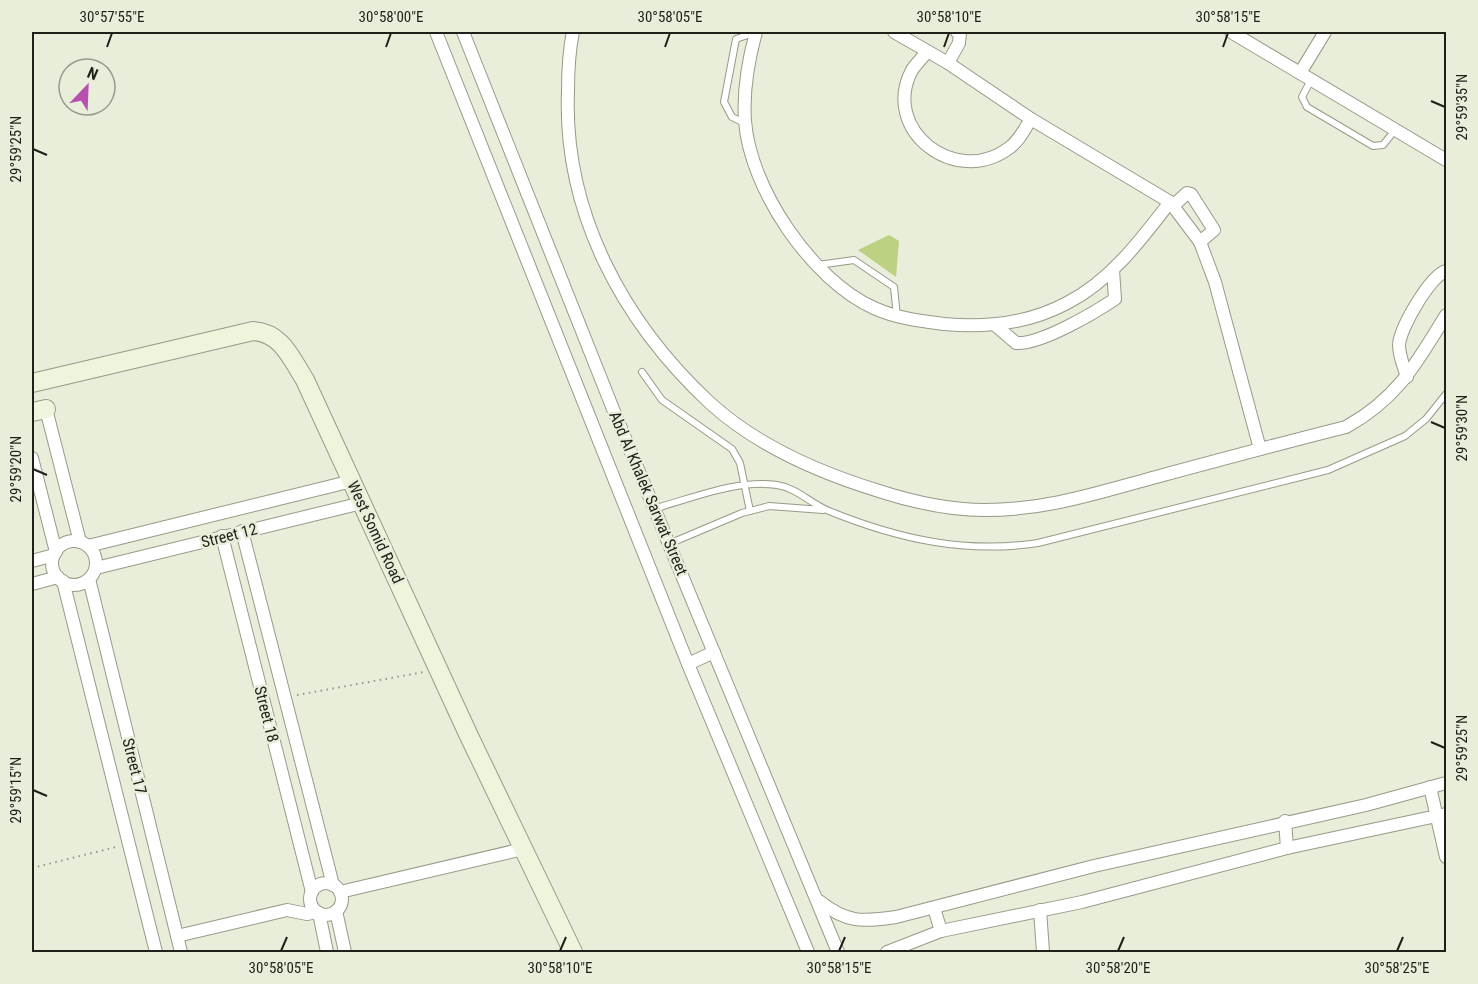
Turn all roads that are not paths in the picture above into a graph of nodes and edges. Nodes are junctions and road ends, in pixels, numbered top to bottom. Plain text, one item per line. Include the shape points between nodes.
1 (436, 32) edge
2 (463, 32) edge
3 (573, 32) edge
4 (756, 32) edge
5 (894, 32) edge
6 (957, 32) edge
7 (1231, 32) edge
8 (1325, 32) edge
9 (927, 52) junction
10 (948, 63) junction
11 (1306, 76) junction
12 (1031, 119) junction
13 (745, 123) junction
14 (1395, 130) junction
15 (1446, 160) edge
16 (1172, 204) junction
17 (1200, 242) junction
18 (818, 265) junction
19 (1113, 270) junction
20 (1446, 271) edge
21 (1446, 315) edge
22 (897, 317) junction
23 (994, 325) junction
24 (642, 372) dead end
25 (1407, 377) junction
26 (35, 382) edge
27 (1446, 394) edge
28 (39, 410) edge
29 (1260, 449) junction
30 (32, 458) edge
31 (352, 481) junction
32 (746, 486) junction
33 (362, 502) junction
34 (656, 508) junction
35 (826, 510) junction
36 (750, 511) junction
37 (242, 531) junction
38 (222, 536) junction
39 (671, 543) junction
40 (84, 544) junction
41 (55, 553) junction
42 (32, 561) edge
43 (96, 568) junction
44 (60, 579) junction
45 (89, 579) junction
46 (32, 584) edge
47 (714, 652) junction
48 (688, 664) junction
49 (1446, 783) edge
50 (1430, 787) junction
51 (1442, 815) edge
52 (1284, 821) junction
53 (1287, 848) junction
54 (523, 849) junction
55 (1446, 857) edge
56 (337, 889) junction
57 (312, 894) junction
58 (816, 898) junction
59 (934, 908) junction
60 (286, 910) junction
61 (1041, 910) junction
62 (336, 911) junction
63 (318, 912) junction
64 (941, 931) junction
65 (177, 936) junction
66 (156, 952) edge
67 (181, 952) edge
68 (327, 952) edge
69 (345, 952) edge
70 (573, 952) edge
71 (808, 952) edge
72 (838, 952) edge
73 (887, 952) edge
74 (1043, 952) edge

1 - 48 street, Abd Al Khalek Sarwat Street
2 - 34 street, Abd Al Khalek Sarwat Street
3 - 29 street via 567,119 573,174 608,274 662,353 712,405 755,434 838,478 920,504 983,510 1044,507
4 - 13 street via 748,60
4 - 13 lane via 736,39 724,102 732,117
5 - 9 street
6 - 10 street via 959,43
7 - 11 street
8 - 11 street
9 - 10 street
9 - 12 street via 912,70 905,92 907,115 917,136 934,152 955,160 996,156 1018,141
10 - 12 street
11 - 14 street
11 - 14 lane via 1302,100 1325,118 1376,147 1386,143
12 - 16 street
13 - 18 street via 757,168 776,212
14 - 15 street
16 - 17 street
16 - 17 street via 1191,194 1214,231
16 - 19 street
17 - 29 street via 1215,282
18 - 22 street via 833,281 872,308
18 - 22 lane via 854,260 894,287
19 - 23 street via 1068,303 1028,320
19 - 23 street via 1115,299 1035,340 1016,343
20 - 25 street via 1432,280 1401,336 1400,350
21 - 25 street
22 - 23 street via 974,327
24 - 32 lane via 663,400 732,449
25 - 29 street via 1379,407 1346,427
26 - 31 street, West Somid Road via 253,331 264,332 281,343 305,380
27 - 35 lane via 1426,419 1405,436 1328,471 1038,543 1000,549 948,545 881,531
28 - 40 street
30 - 41 street
31 - 33 street, West Somid Road
31 - 40 street, Street 12
32 - 34 lane
32 - 35 lane via 778,485 800,493
32 - 36 lane
33 - 37 street, Street 12
33 - 54 street, West Somid Road
34 - 39 street, Abd Al Khalek Sarwat Street
35 - 36 lane via 769,506
36 - 39 lane
37 - 38 street, Street 12
37 - 56 street, Street 18
38 - 43 street, Street 12
38 - 57 street, Street 18
39 - 47 street, Abd Al Khalek Sarwat Street
40 - 41 street via 64,544
40 - 43 street via 96,558
41 - 42 street
41 - 44 street via 53,566
43 - 45 street
44 - 45 street via 79,584
44 - 46 street
44 - 66 street, Street 17
45 - 65 street, Street 17
47 - 48 street
47 - 58 street, Abd Al Khalek Sarwat Street
48 - 71 street, Abd Al Khalek Sarwat Street
49 - 50 street
50 - 51 street
50 - 52 street via 1366,805
51 - 53 street
51 - 55 street
52 - 53 street
52 - 59 street
53 - 61 street
54 - 56 street
54 - 70 street, West Somid Road
56 - 57 street via 320,885
56 - 62 street via 341,905
57 - 60 street
57 - 63 street via 312,905
58 - 59 street via 834,913 868,921
58 - 72 street, Abd Al Khalek Sarwat Street
59 - 64 street
60 - 63 street
60 - 65 street
61 - 64 street
61 - 74 street
62 - 63 street via 328,915
62 - 69 street
63 - 68 street
64 - 73 street
65 - 67 street, Street 17

